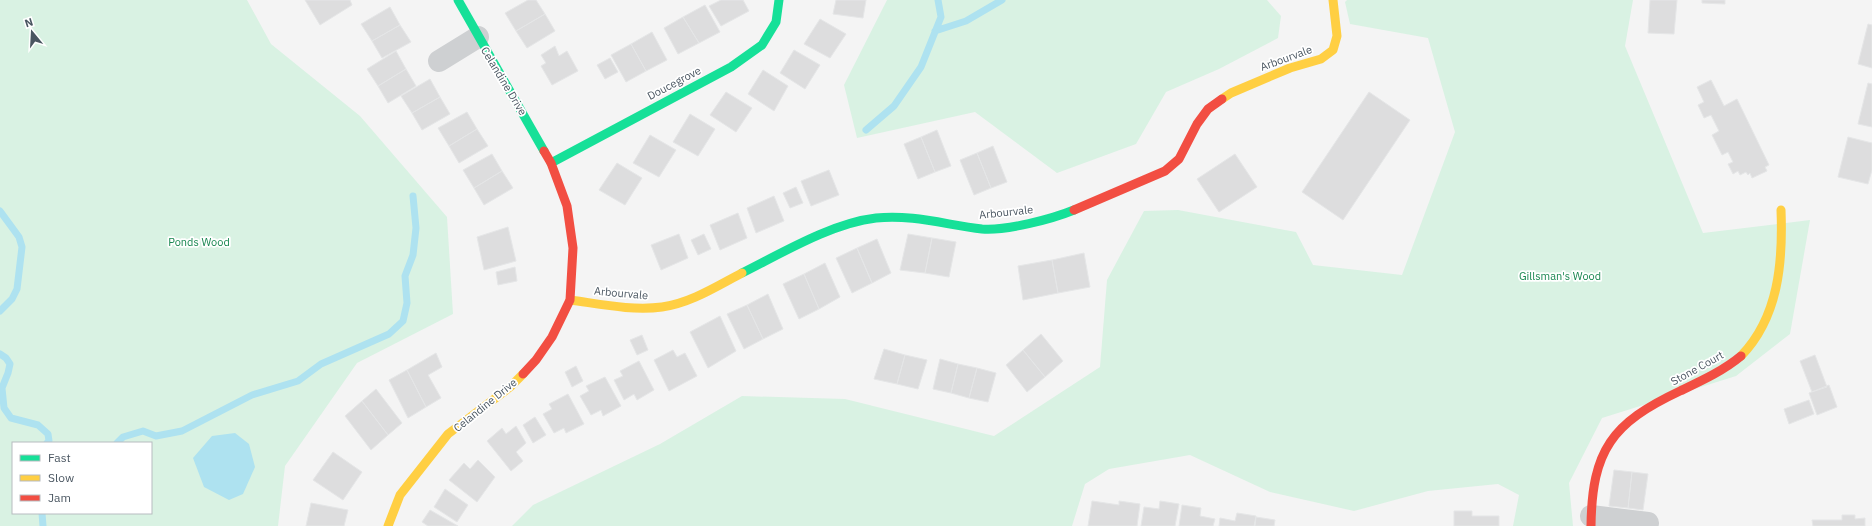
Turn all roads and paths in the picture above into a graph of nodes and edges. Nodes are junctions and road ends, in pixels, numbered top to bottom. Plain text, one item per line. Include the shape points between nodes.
1 (458, 0) edge
2 (779, 0) edge
3 (1333, 0) edge
4 (478, 37) junction
5 (439, 61) dead end
6 (551, 163) junction
7 (1781, 210) dead end
8 (570, 300) junction
9 (1591, 521) edge
10 (1648, 523) dead end
11 (388, 526) edge

1 - 4 street, Celandine Drive
2 - 6 street, Doucegrove via 776,22 762,45 731,67
3 - 8 street, Arbourvale via 1337,36 1333,50 1320,59 1290,68 1231,93 1208,108 1179,159 1165,171 1081,208 1023,225 984,229 924,220 876,218 814,237 691,299 662,307 632,308
4 - 5 street, Celandine Drive
4 - 6 street, Celandine Drive
6 - 8 street, Celandine Drive via 567,206 573,248
7 - 9 street, Stone Court via 1783,245 1779,283 1767,321 1746,352 1722,369 1637,413 1615,435 1600,462
8 - 11 street, Celandine Drive via 552,337 536,360 510,387 448,434 400,495
9 - 10 street

